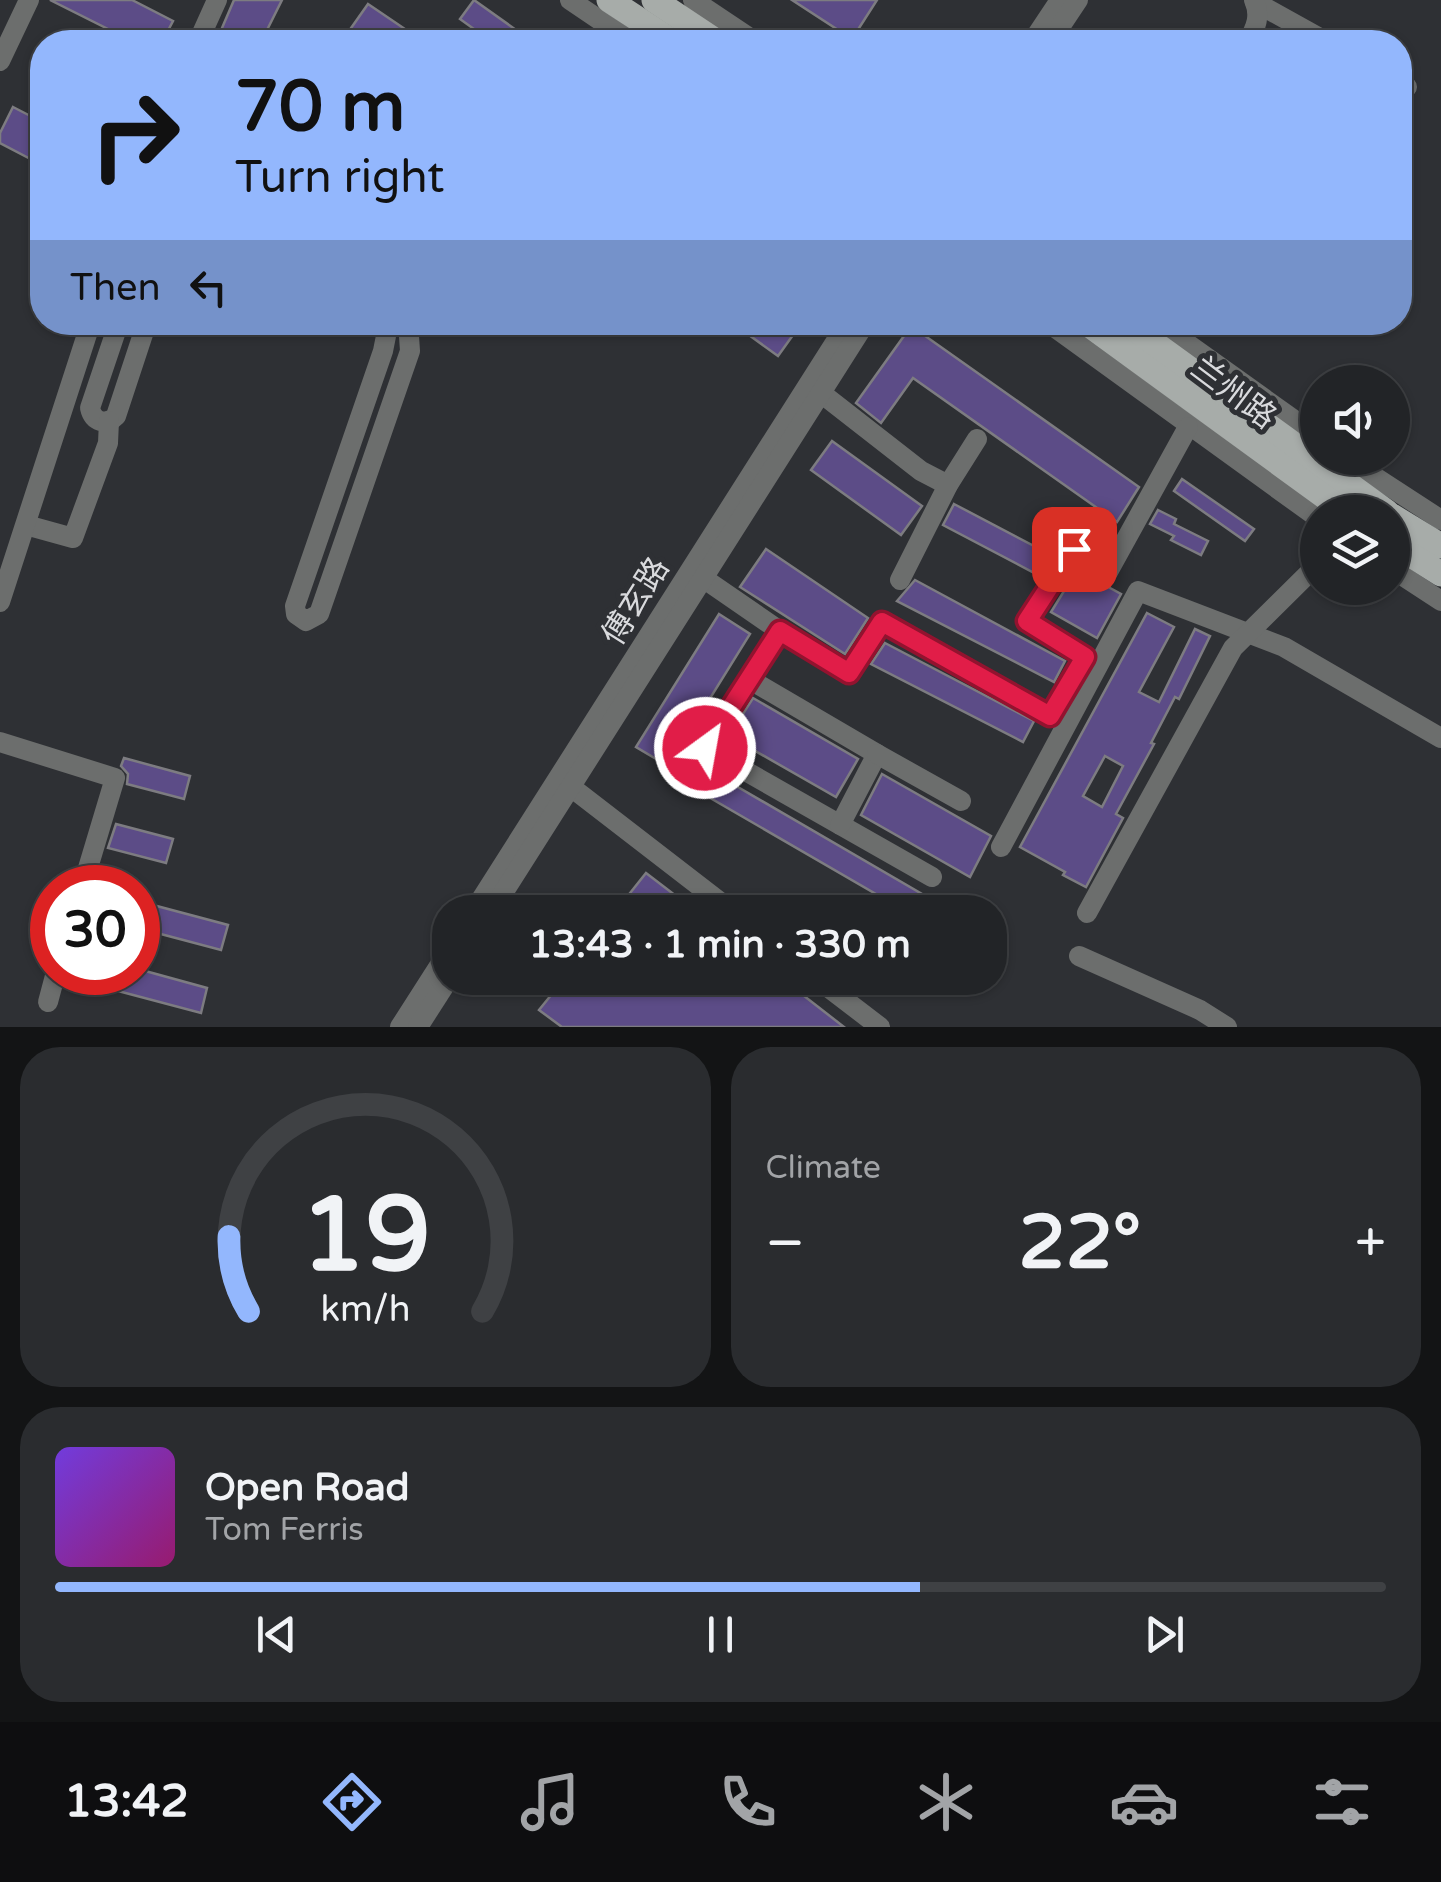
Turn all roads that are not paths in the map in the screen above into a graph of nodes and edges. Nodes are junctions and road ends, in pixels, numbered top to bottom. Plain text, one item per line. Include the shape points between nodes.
1 (28, 0) edge
2 (218, 0) edge
3 (570, 0) edge
4 (610, 0) edge
5 (654, 0) edge
6 (693, 0) edge
7 (1060, 0) edge
8 (1078, 0) edge
9 (1254, 1) edge
10 (204, 30) edge
11 (614, 30) edge
12 (655, 30) edge
13 (698, 30) edge
14 (738, 30) edge
15 (1040, 30) edge
16 (1058, 30) edge
17 (1254, 30) edge
18 (1305, 30) edge
19 (0, 62) edge
20 (86, 335) edge
21 (115, 335) edge
22 (143, 335) edge
23 (386, 335) edge
24 (409, 335) edge
25 (840, 335) edge
26 (858, 335) edge
27 (1064, 335) edge
28 (1103, 335) edge
29 (1143, 335) edge
30 (1175, 335) edge
31 (821, 393) junction
32 (363, 412) junction
33 (109, 421) junction
34 (386, 421) junction
35 (1300, 425) edge
36 (1188, 427) junction
37 (977, 440) dead end
38 (1372, 475) edge
39 (948, 485) junction
40 (1323, 495) edge
41 (1364, 495) edge
42 (1300, 505) edge
43 (1441, 520) edge
44 (26, 525) junction
45 (1410, 527) edge
46 (1441, 546) edge
47 (1410, 555) edge
48 (1441, 574) edge
49 (703, 578) junction
50 (900, 580) dead end
51 (1410, 580) edge
52 (1300, 582) edge
53 (1441, 601) edge
54 (0, 602) edge
55 (780, 631) junction
56 (1245, 635) junction
57 (750, 679) junction
58 (1441, 738) edge
59 (0, 742) edge
60 (878, 754) junction
61 (571, 786) junction
62 (961, 802) dead end
63 (840, 825) junction
64 (1001, 848) dead end
65 (89, 865) edge
66 (932, 877) dead end
67 (484, 895) edge
68 (502, 895) edge
69 (710, 895) edge
70 (1087, 914) dead end
71 (1078, 956) dead end
72 (432, 977) edge
73 (50, 995) edge
74 (438, 995) edge
75 (838, 995) edge
76 (48, 1002) dead end
77 (400, 1027) edge
78 (418, 1027) edge
79 (880, 1027) edge
80 (1227, 1027) edge

1 - 19 street
2 - 10 street
3 - 11 street
4 - 12 main road
5 - 13 main road
6 - 14 street
7 - 15 street
8 - 16 street
9 - 17 street
9 - 18 street
20 - 44 street
21 - 33 street via 90,408 96,420
22 - 33 street
23 - 32 street
24 - 34 street via 410,351
25 - 67 street, 傅玄路
26 - 31 street, 傅玄路
27 - 36 street
28 - 40 main road, 兰州路
29 - 41 main road, 兰州路
30 - 35 street
31 - 39 street via 920,471
31 - 49 street, 傅玄路
32 - 34 street
32 - 34 street via 295,606 302,619 319,614
33 - 44 street via 108,443 73,538
36 - 42 street
36 - 55 street via 1108,572 1074,549 1027,621 1085,657 1050,716 882,622 849,673
37 - 39 street
38 - 43 street
39 - 50 street
44 - 54 street
45 - 46 main road, 兰州路
47 - 48 main road
49 - 55 street
49 - 61 street, 傅玄路
51 - 53 street
52 - 56 street
55 - 57 street
56 - 58 street via 1284,648
56 - 64 street via 1138,591
56 - 70 street
57 - 60 street
57 - 63 street via 705,748
59 - 65 street via 115,778
60 - 62 street
60 - 63 street
61 - 68 street, 傅玄路
61 - 69 street
63 - 66 street
71 - 80 street
72 - 77 street
73 - 76 street
74 - 78 street
75 - 79 street

